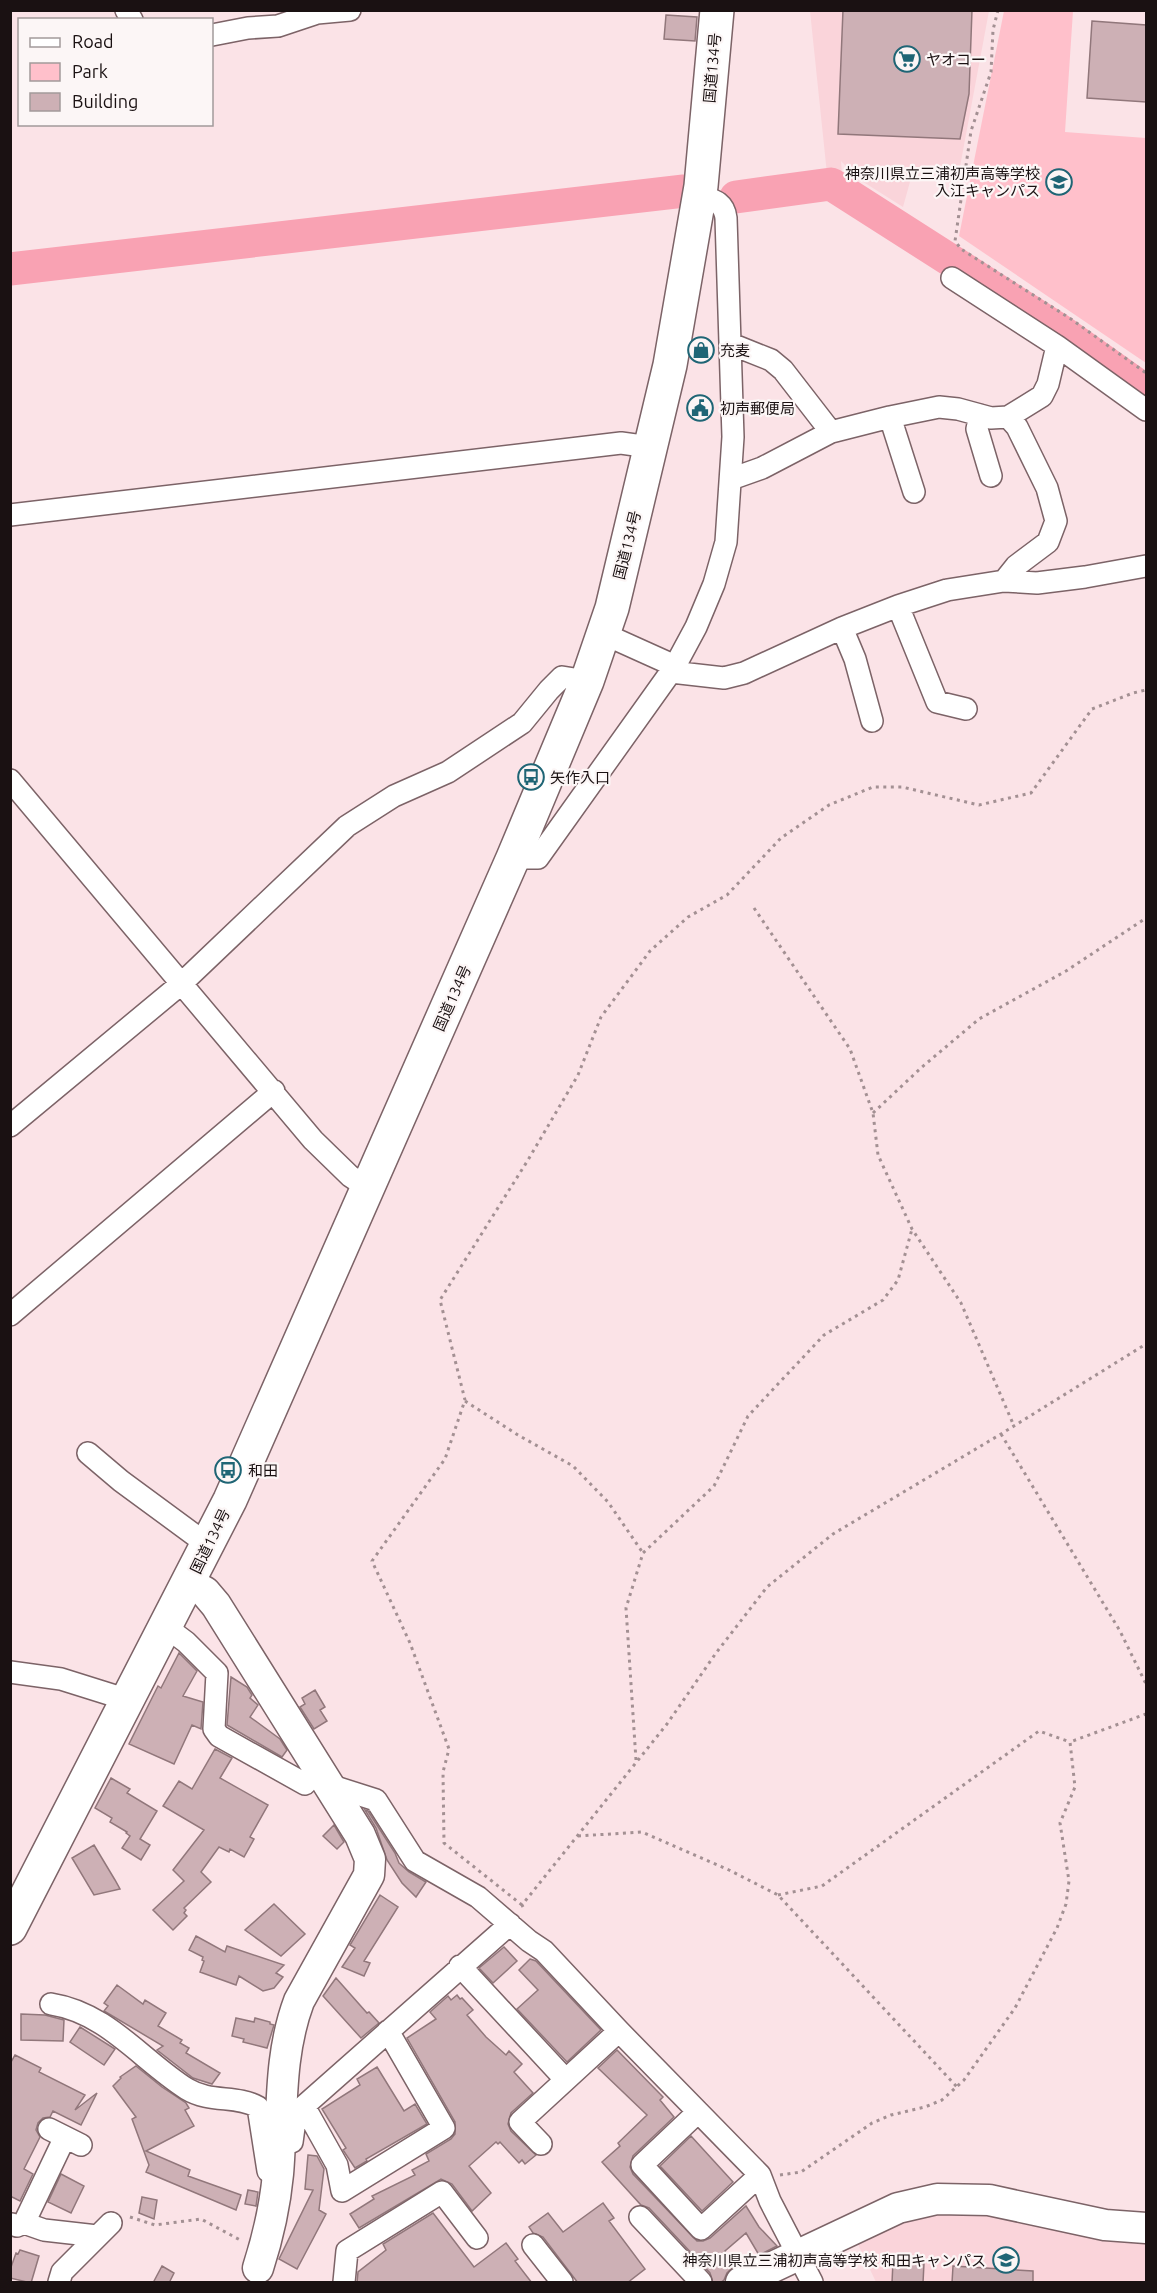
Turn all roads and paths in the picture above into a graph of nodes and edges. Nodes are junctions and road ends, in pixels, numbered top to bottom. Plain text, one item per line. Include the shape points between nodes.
1 (350, 10) edge
2 (717, 10) edge
3 (998, 10) edge
4 (213, 35) edge
5 (699, 195) junction
6 (952, 278) dead end
7 (731, 344) junction
8 (1057, 346) junction
9 (1146, 373) edge
10 (1146, 410) edge
11 (980, 415) junction
12 (890, 417) junction
13 (1008, 417) junction
14 (831, 432) junction
15 (650, 447) junction
16 (991, 476) dead end
17 (731, 478) junction
18 (914, 492) dead end
19 (10, 515) edge
20 (1146, 566) edge
21 (1004, 580) junction
22 (898, 606) junction
23 (842, 628) junction
24 (603, 634) junction
25 (673, 669) junction
26 (587, 681) junction
27 (1146, 690) edge
28 (966, 709) dead end
29 (872, 721) dead end
30 (10, 780) edge
31 (513, 858) junction
32 (754, 908) dead end
33 (1146, 918) edge
34 (181, 984) junction
35 (274, 1091) junction
36 (873, 1113) junction
37 (10, 1126) edge
38 (368, 1188) junction
39 (912, 1229) junction
40 (10, 1315) edge
41 (1146, 1344) edge
42 (465, 1400) junction
43 (1014, 1426) junction
44 (1001, 1434) junction
45 (88, 1453) dead end
46 (208, 1545) junction
47 (643, 1553) junction
48 (189, 1582) junction
49 (166, 1627) junction
50 (10, 1672) edge
51 (1146, 1684) edge
52 (128, 1700) junction
53 (1146, 1714) edge
54 (1071, 1742) junction
55 (637, 1762) junction
56 (324, 1776) junction
57 (578, 1836) junction
58 (778, 1895) junction
59 (522, 1905) junction
60 (519, 1919) junction
61 (10, 1928) edge
62 (460, 1966) junction
63 (51, 2004) dead end
64 (388, 2031) junction
65 (619, 2031) junction
66 (565, 2079) junction
67 (957, 2087) junction
68 (304, 2106) junction
69 (698, 2112) junction
70 (65, 2137) dead end
71 (541, 2144) dead end
72 (278, 2173) junction
73 (760, 2175) junction
74 (639, 2217) dead end
75 (17, 2224) edge
76 (1146, 2228) edge
77 (104, 2229) junction
78 (477, 2238) dead end
79 (532, 2245) dead end
80 (797, 2254) junction
81 (261, 2271) edge
82 (58, 2283) edge
83 (344, 2283) edge
84 (562, 2283) edge
85 (701, 2283) edge
86 (741, 2283) edge
87 (812, 2283) edge

1 - 4 street
2 - 5 highway, 国道134号
3 - 9 path via 991,72 971,131 955,241 961,249
5 - 7 street via 718,201 725,208
5 - 15 highway, 国道134号 via 670,365
6 - 8 street
7 - 14 street via 771,360 783,370
7 - 17 street
8 - 10 street
8 - 13 street via 1042,396
11 - 12 street via 939,407
11 - 13 street
11 - 16 street via 977,429
12 - 14 street
12 - 18 street
13 - 21 street via 1017,427 1047,488 1056,521 1048,542
14 - 17 street via 762,468
15 - 19 street via 621,443
15 - 24 highway, 国道134号
17 - 25 street via 726,542 714,584
20 - 21 street via 1037,583
21 - 22 street via 947,590
22 - 23 street
22 - 28 street via 937,702
23 - 25 street via 744,673 724,678
23 - 29 street
24 - 25 street
24 - 26 highway, 国道134号
25 - 31 street via 538,858
26 - 31 highway, 国道134号
26 - 34 street via 562,677 522,723 448,772 394,796 346,826
27 - 42 path via 1092,709 1031,793 979,805 902,787 873,787 830,805 781,838 727,895 688,917 650,951 601,1017 578,1075 440,1300
30 - 34 street
31 - 38 highway, 国道134号
32 - 36 path via 850,1049
33 - 36 path via 1066,971 980,1019
34 - 35 street
34 - 37 street
35 - 38 street via 313,1140
35 - 40 street
36 - 39 path via 878,1155
38 - 46 highway, 国道134号
39 - 43 path via 961,1304
39 - 47 path via 898,1280 883,1300 824,1335 748,1416 714,1486
41 - 43 path
42 - 47 path via 573,1466 608,1502
42 - 59 path via 445,1459 372,1561 410,1643 449,1749 443,1772 444,1843
43 - 44 path
44 - 51 path via 1120,1631
44 - 55 path via 832,1534 767,1587
45 - 46 street
46 - 48 highway, 国道134号
47 - 55 path via 626,1608
48 - 49 highway, 国道134号
48 - 56 street via 216,1605
49 - 52 highway, 国道134号
49 - 56 street via 217,1672 214,1729 219,1736 305,1784
50 - 52 street via 61,1679
52 - 61 highway, 国道134号
53 - 54 path
54 - 58 path via 1039,1731 822,1886
54 - 67 path via 1076,1787 1060,1823 1069,1881 1066,1904 1015,2008
55 - 57 path
56 - 60 street via 376,1800 415,1861
56 - 72 street via 360,1835 370,1859 369,1875 291,2022 280,2106
57 - 58 path via 642,1832
57 - 59 path
58 - 67 path
59 - 60 path
60 - 62 street
60 - 65 street
62 - 64 street
62 - 66 street
63 - 72 street via 72,2007 99,2020 188,2089 209,2098 249,2102 258,2107 268,2171
64 - 68 street
64 - 68 street via 444,2128 342,2191 337,2165
65 - 66 street
65 - 69 street
66 - 71 street via 520,2122
67 - 73 path via 942,2100 872,2123 801,2172
68 - 72 street via 296,2113 289,2173
69 - 73 street
69 - 73 street via 642,2165 701,2229
70 - 75 street
72 - 81 street
73 - 80 street
74 - 85 street
75 - 77 street via 44,2229
76 - 80 street via 1105,2225 989,2200 938,2199 898,2208
77 - 81 path via 128,2217 155,2225 201,2219
77 - 82 street via 62,2272
78 - 83 street via 442,2192 347,2252
79 - 84 street
80 - 86 street
80 - 87 street

